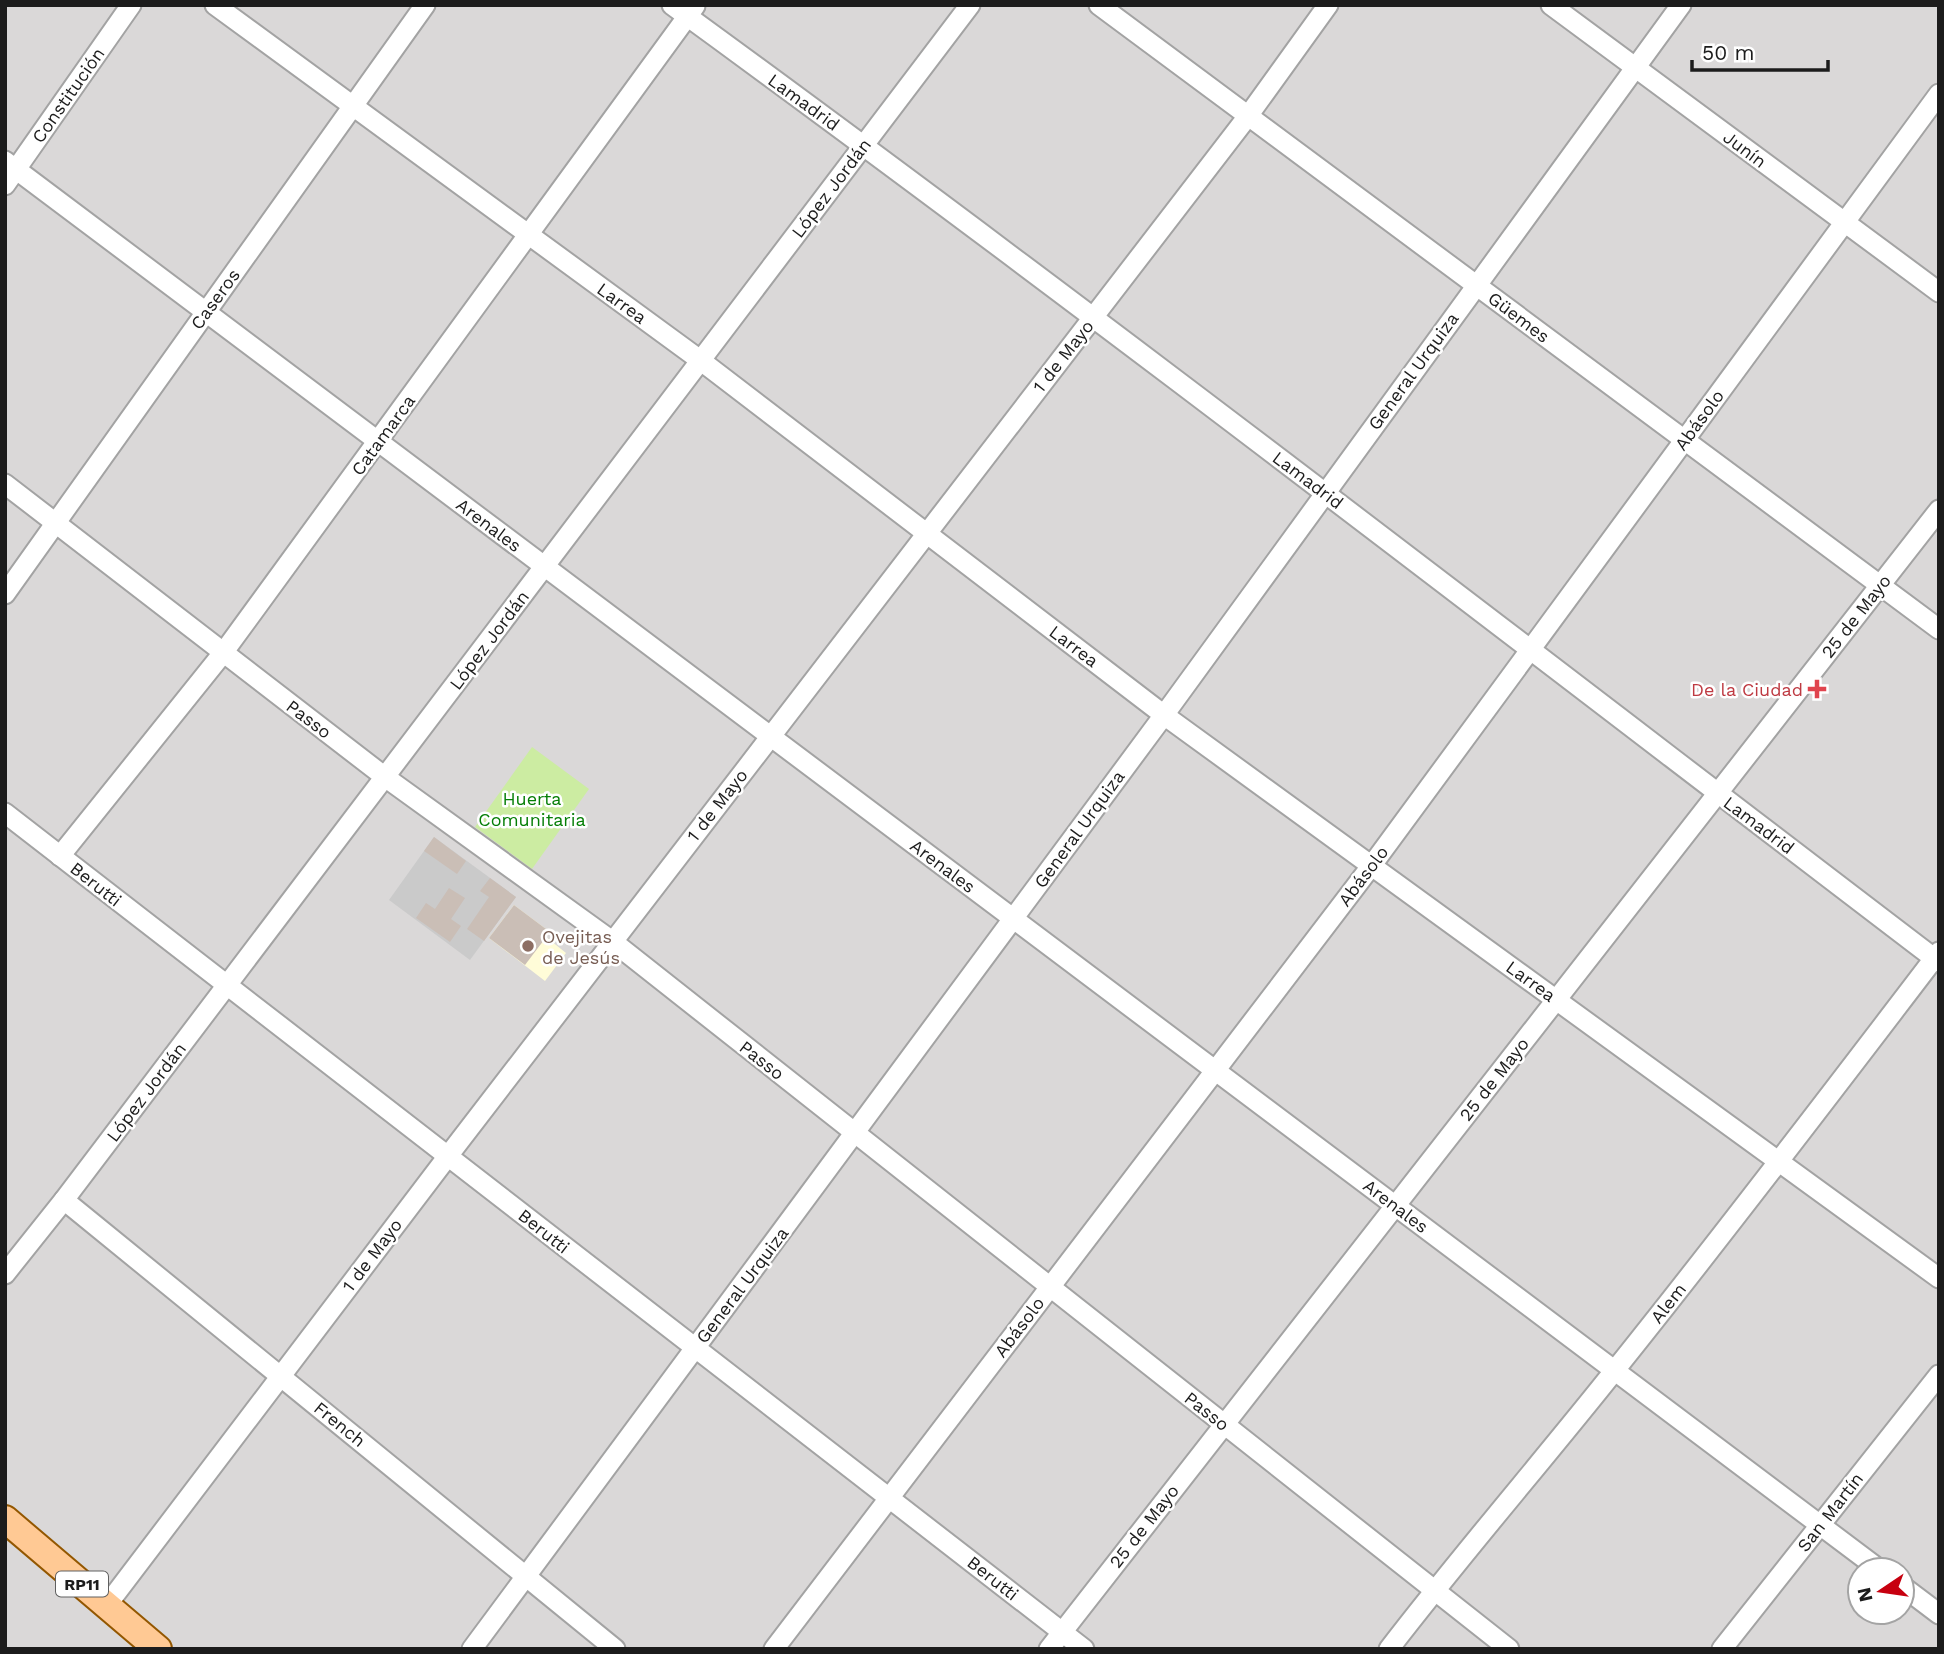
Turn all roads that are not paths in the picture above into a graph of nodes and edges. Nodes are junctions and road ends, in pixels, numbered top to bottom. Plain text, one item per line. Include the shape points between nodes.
1 (131, 5) edge
2 (215, 5) edge
3 (425, 5) edge
4 (970, 5) edge
5 (1099, 5) edge
6 (1328, 5) edge
7 (1551, 5) edge
8 (1681, 5) edge
9 (685, 9) edge
10 (1636, 68) junction
11 (1939, 94) edge
12 (353, 106) junction
13 (1248, 116) junction
14 (863, 145) junction
15 (9, 172) edge
16 (1844, 222) junction
17 (528, 235) junction
18 (1476, 286) junction
19 (1939, 292) edge
20 (205, 312) junction
21 (1092, 318) junction
22 (700, 360) junction
23 (1684, 440) junction
24 (378, 441) junction
25 (5, 484) edge
26 (1324, 492) junction
27 (1939, 510) edge
28 (55, 522) junction
29 (926, 533) junction
30 (544, 566) junction
31 (1880, 586) junction
32 (5, 594) edge
33 (1939, 629) edge
34 (1530, 650) junction
35 (223, 653) junction
36 (1164, 715) junction
37 (770, 736) junction
38 (385, 777) junction
39 (1718, 793) junction
40 (5, 813) edge
41 (60, 856) junction
42 (1372, 865) junction
43 (1013, 919) junction
44 (612, 942) junction
45 (1937, 957) edge
46 (227, 985) junction
47 (1556, 999) junction
48 (1215, 1070) junction
49 (855, 1133) junction
50 (447, 1156) junction
51 (1780, 1161) junction
52 (64, 1200) junction
53 (1395, 1205) junction
54 (5, 1274) edge
55 (1939, 1279) edge
56 (1050, 1287) junction
57 (695, 1348) junction
58 (1615, 1371) junction
59 (1939, 1375) edge
60 (281, 1376) junction
61 (1224, 1424) junction
62 (889, 1498) junction
63 (5, 1519) edge
64 (1820, 1525) junction
65 (1861, 1556) edge
66 (526, 1577) junction
67 (1434, 1591) junction
68 (1916, 1597) edge
69 (107, 1605) junction
70 (1939, 1614) edge
71 (1062, 1632) junction
72 (158, 1649) edge
73 (472, 1649) edge
74 (615, 1649) edge
75 (774, 1649) edge
76 (1049, 1649) edge
77 (1084, 1649) edge
78 (1390, 1649) edge
79 (1509, 1649) edge
80 (1722, 1649) edge

1 - 15 street, Constitución
2 - 12 street, Larrea
3 - 12 street, Caseros
4 - 14 street, López Jordán
5 - 13 street, Güemes
6 - 13 street, 1 de Mayo
7 - 10 street, Junín
8 - 10 street, General Urquiza
9 - 14 street, Lamadrid
9 - 17 street, Catamarca
10 - 16 street, Junín
10 - 18 street, General Urquiza
11 - 16 street, Abásolo
12 - 17 street, Larrea
12 - 20 street, Caseros
13 - 18 street, Güemes
13 - 21 street, 1 de Mayo
14 - 21 street, Lamadrid
14 - 22 street, López Jordán
15 - 20 street, Arenales
16 - 19 street, Junín
16 - 23 street, Abásolo
17 - 22 street, Larrea
17 - 24 street, Catamarca
18 - 23 street, Güemes
18 - 26 street, General Urquiza
20 - 24 street, Arenales
20 - 28 street, Caseros
21 - 26 street, Lamadrid
21 - 29 street, 1 de Mayo
22 - 29 street, Larrea
22 - 30 street, López Jordán
23 - 31 street, Güemes
23 - 34 street, Abásolo
24 - 30 street, Arenales
24 - 35 street, Catamarca
25 - 28 street, Passo
26 - 34 street, Lamadrid
26 - 36 street, General Urquiza
27 - 31 street, 25 de Mayo
28 - 32 street, Caseros
28 - 35 street, Passo
29 - 36 street, Larrea
29 - 37 street, 1 de Mayo
30 - 37 street, Arenales
30 - 38 street, López Jordán
31 - 33 street, Güemes
31 - 39 street, 25 de Mayo
34 - 39 street, Lamadrid
34 - 42 street, Abásolo
35 - 38 street, Passo
35 - 41 street, Catamarca
36 - 42 street, Larrea
36 - 43 street, General Urquiza
37 - 43 street, Arenales
37 - 44 street, 1 de Mayo
38 - 44 street, Passo
38 - 46 street, López Jordán
39 - 45 street, Lamadrid
39 - 47 street, 25 de Mayo
40 - 41 street, Berutti
41 - 46 street, Berutti
42 - 47 street, Larrea
42 - 48 street, Abásolo
43 - 48 street, Arenales
43 - 49 street, General Urquiza
44 - 49 street, Passo
44 - 50 street, 1 de Mayo
45 - 51 street, Alem
46 - 50 street, Berutti
46 - 52 street, López Jordán
47 - 51 street, Larrea
47 - 53 street, 25 de Mayo
48 - 53 street, Arenales
48 - 56 street, Abásolo
49 - 56 street, Passo
49 - 57 street, General Urquiza
50 - 57 street, Berutti
50 - 60 street, 1 de Mayo
51 - 55 street, Larrea
51 - 58 street, Alem
52 - 54 street, López Jordán
52 - 60 street, French
53 - 58 street, Arenales
53 - 61 street, 25 de Mayo
56 - 61 street, Passo
56 - 62 street, Abásolo
57 - 62 street, Berutti
57 - 66 street, General Urquiza
58 - 64 street, Arenales
58 - 67 street, Alem
59 - 64 street, San Martín
60 - 66 street, French
60 - 69 street, 1 de Mayo
61 - 67 street, Passo
61 - 71 street, 25 de Mayo
62 - 71 street, Berutti
62 - 75 street, Abásolo
63 - 69 main road, RP11
64 - 65 street, Arenales
64 - 80 street, San Martín
66 - 73 street, General Urquiza
66 - 74 street, French
67 - 78 street, Alem
67 - 79 street, Passo
68 - 70 street
69 - 72 main road, RP11
71 - 76 street, 25 de Mayo
71 - 77 street, Berutti

